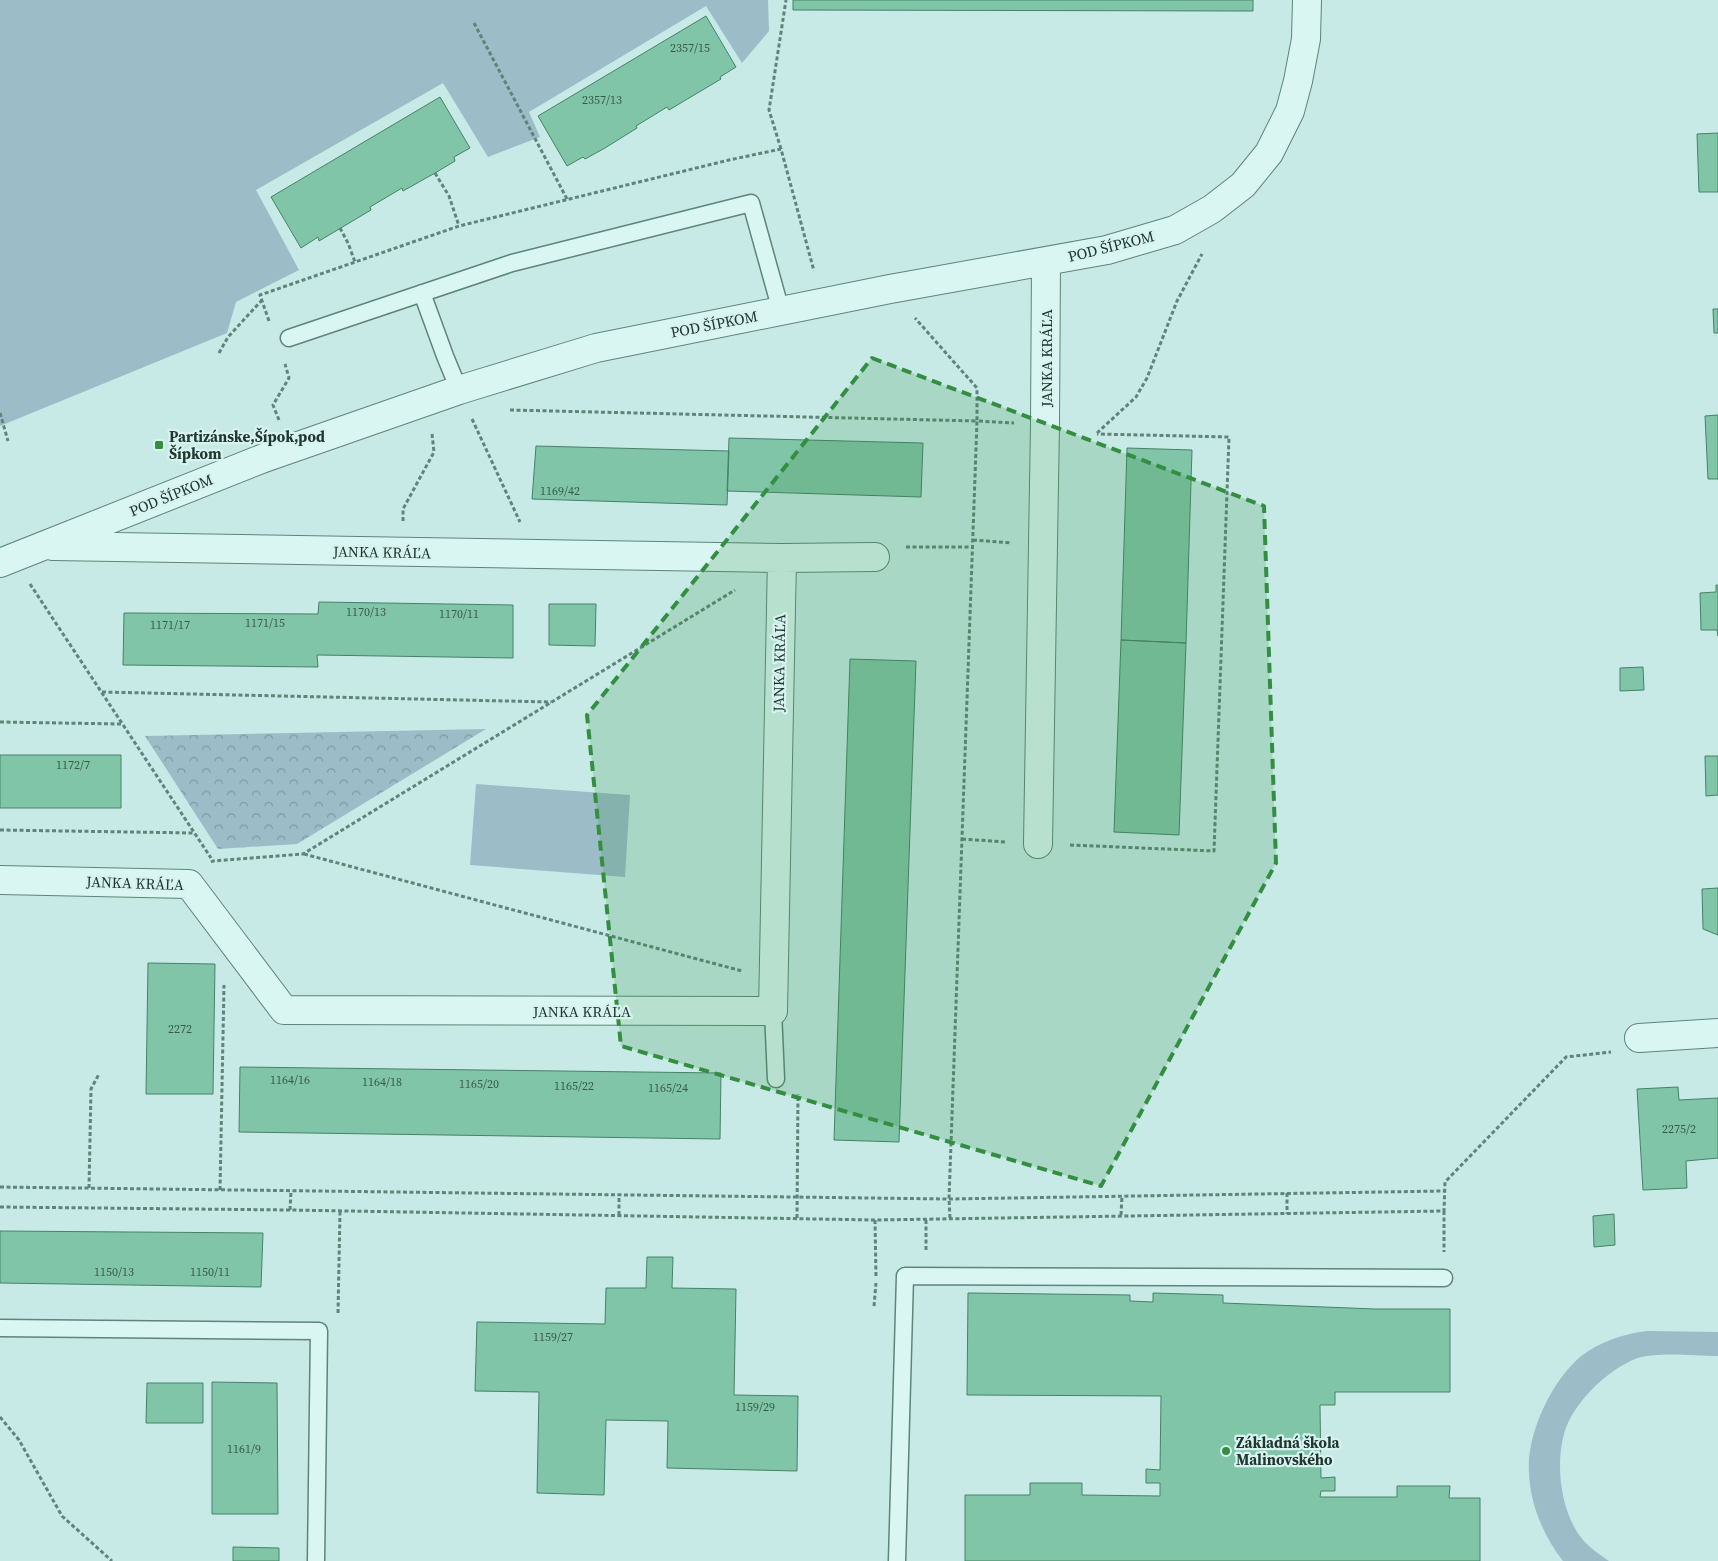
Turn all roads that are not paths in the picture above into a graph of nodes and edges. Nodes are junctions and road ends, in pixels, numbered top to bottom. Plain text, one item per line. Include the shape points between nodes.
1 (1307, 0) edge
2 (1046, 262) junction
3 (422, 293) junction
4 (782, 311) junction
5 (289, 338) dead end
6 (459, 390) junction
7 (42, 546) junction
8 (875, 557) road end
9 (0, 563) edge
10 (781, 566) junction
11 (1038, 844) road end
12 (0, 880) edge
13 (773, 1012) junction
14 (1718, 1033) edge
15 (1639, 1038) road end
16 (776, 1079) dead end
17 (1444, 1278) road end
18 (0, 1328) edge
19 (316, 1561) edge
20 (897, 1561) edge

1 - 2 street, POD ŠÍPKOM via 1306,39 1290,111 1269,153 1244,185 1212,209 1175,230 1107,250
2 - 4 street, POD ŠÍPKOM
2 - 11 street, JANKA KRÁĽA
3 - 4 lane via 512,264 751,203
3 - 5 lane
3 - 6 lane
4 - 6 street, POD ŠÍPKOM via 596,348
6 - 7 street, POD ŠÍPKOM via 264,458
7 - 9 street, POD ŠÍPKOM
7 - 10 street, JANKA KRÁĽA
8 - 10 street, JANKA KRÁĽA
10 - 13 street, JANKA KRÁĽA
12 - 13 street, JANKA KRÁĽA via 190,884 284,1010
13 - 16 lane
14 - 15 street
17 - 20 lane via 905,1276
18 - 19 lane via 319,1331

